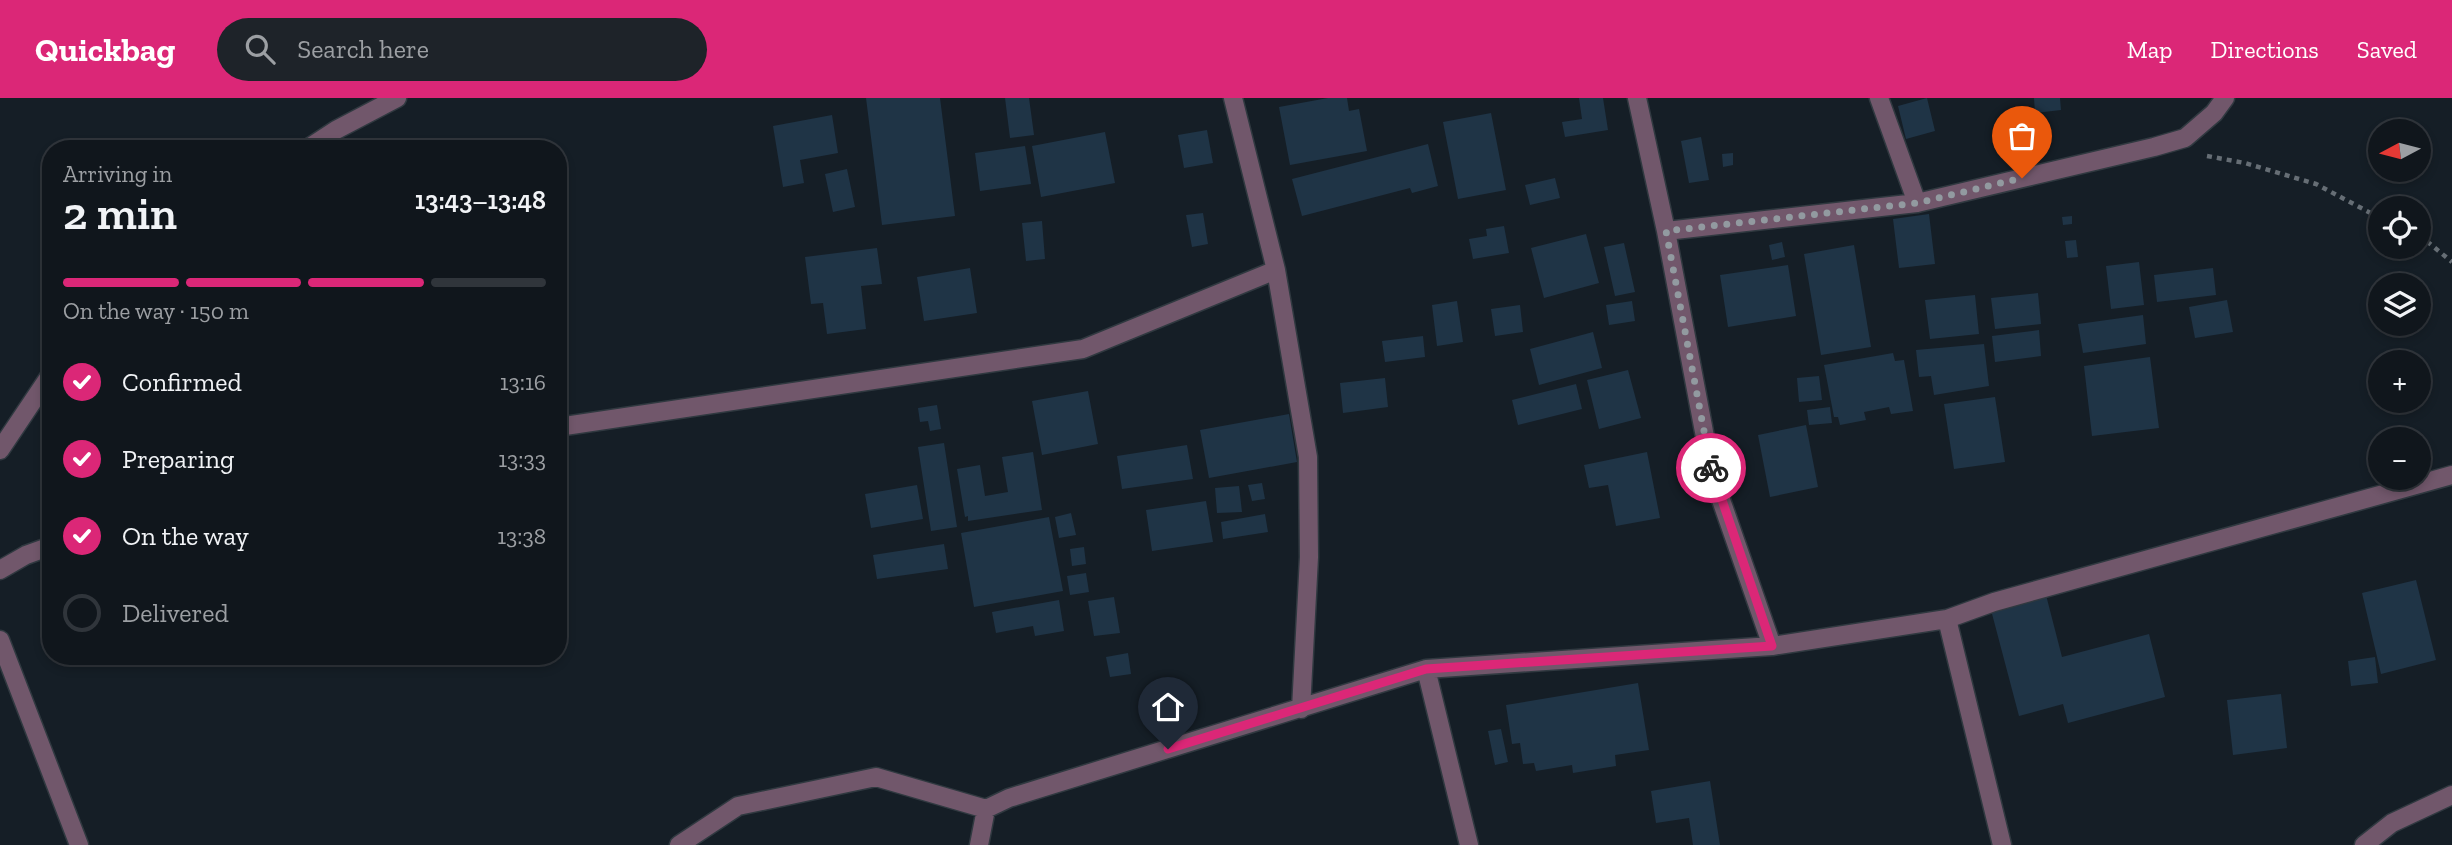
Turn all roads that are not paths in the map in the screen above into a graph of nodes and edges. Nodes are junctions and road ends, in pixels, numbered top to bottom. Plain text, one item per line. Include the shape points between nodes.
1 (397, 98) edge
2 (1233, 98) edge
3 (1637, 98) edge
4 (1879, 98) edge
5 (2225, 98) edge
6 (321, 140) edge
7 (1917, 203) junction
8 (1666, 231) junction
9 (1276, 270) junction
10 (42, 387) edge
11 (567, 426) edge
12 (0, 450) edge
13 (2452, 475) edge
14 (42, 549) edge
15 (0, 570) edge
16 (1947, 620) junction
17 (0, 640) edge
18 (1772, 646) junction
19 (1426, 669) junction
20 (1301, 709) junction
21 (2452, 795) edge
22 (986, 809) junction
23 (79, 845) edge
24 (679, 845) edge
25 (979, 845) edge
26 (1469, 845) edge
27 (2002, 845) edge
28 (2364, 845) edge

1 - 6 street
2 - 9 street
3 - 8 street
4 - 7 street
5 - 7 street via 2185,138
7 - 8 street
8 - 18 street via 1712,474
9 - 11 street via 1083,349
9 - 20 street via 1308,457 1309,557
10 - 12 street
13 - 16 street via 1994,602
14 - 15 street
16 - 18 street
16 - 27 street
17 - 23 street
18 - 19 street
19 - 20 street
19 - 26 street
20 - 22 street via 1009,798
21 - 28 street via 2392,824
22 - 24 street via 876,777 738,806
22 - 25 street

